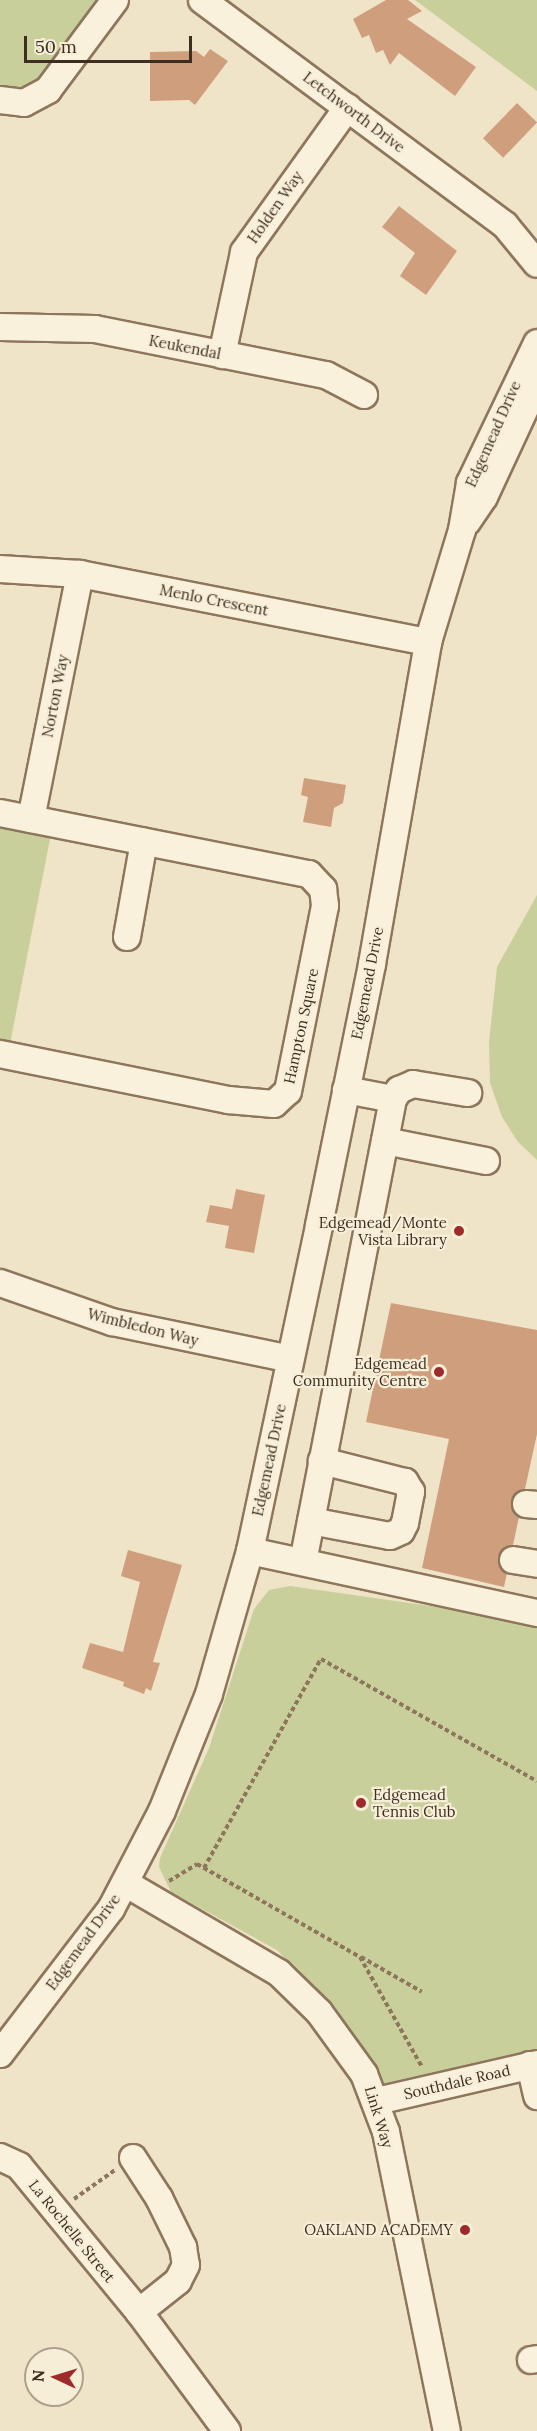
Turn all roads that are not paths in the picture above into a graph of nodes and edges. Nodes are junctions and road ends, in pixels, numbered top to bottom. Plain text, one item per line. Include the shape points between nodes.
1 (115, 0) edge
2 (202, 0) edge
3 (0, 100) edge
4 (348, 107) junction
5 (505, 225) junction
6 (537, 237) edge
7 (537, 264) edge
8 (0, 327) edge
9 (537, 343) edge
10 (222, 355) junction
11 (537, 383) edge
12 (364, 395) dead end
13 (462, 530) junction
14 (0, 569) edge
15 (80, 574) junction
16 (428, 642) junction
17 (0, 813) edge
18 (31, 819) junction
19 (144, 842) junction
20 (127, 937) dead end
21 (0, 1054) edge
22 (346, 1090) junction
23 (468, 1093) dead end
24 (393, 1099) junction
25 (385, 1141) junction
26 (486, 1161) dead end
27 (0, 1283) edge
28 (290, 1359) junction
29 (322, 1461) junction
30 (311, 1521) junction
31 (250, 1551) junction
32 (303, 1562) junction
33 (537, 1613) edge
34 (125, 1882) junction
35 (5, 2037) edge
36 (534, 2064) edge
37 (537, 2096) edge
38 (377, 2101) junction
39 (0, 2157) edge
40 (133, 2158) road end
41 (139, 2312) junction
42 (226, 2431) edge
43 (447, 2431) edge

1 - 3 street via 48,90 24,103
2 - 4 street, Letchworth Drive
4 - 5 street, Letchworth Drive
4 - 10 street, Holden Way via 244,252
5 - 6 street, Letchworth Drive
5 - 7 street, Letchworth Drive
8 - 10 street, Keukendal via 96,329
9 - 13 street, Edgemead Drive via 476,467 465,500
10 - 12 street, Keukendal via 327,375
11 - 13 street, Edgemead Drive via 484,497
13 - 16 street, Edgemead Drive
14 - 15 street, Menlo Crescent
15 - 16 street, Menlo Crescent
15 - 18 street, Norton Way
16 - 22 street, Edgemead Drive
17 - 18 street, Hampton Square
18 - 19 street, Hampton Square
19 - 20 street
19 - 21 street, Hampton Square via 309,874 323,889 325,906 288,1091 282,1100 257,1105
22 - 24 street
22 - 28 street, Edgemead Drive
23 - 24 street via 413,1084 399,1090
24 - 25 street
25 - 26 street
25 - 29 street
27 - 28 street, Wimbledon Way via 112,1322
28 - 31 street, Edgemead Drive
29 - 30 street
29 - 30 street via 405,1482 411,1492 405,1523 401,1531 390,1536
30 - 32 street
31 - 32 street
31 - 34 street, Edgemead Drive via 195,1732 162,1810
32 - 33 street
34 - 35 street, Edgemead Drive via 111,1909
34 - 38 street, Link Way via 279,1973 338,2035
36 - 37 street
36 - 38 street, Southdale Road
38 - 43 street, Link Way
39 - 41 street, La Rochelle Street via 20,2166
40 - 41 street via 159,2198 183,2247 186,2265 178,2281
41 - 42 street, La Rochelle Street

